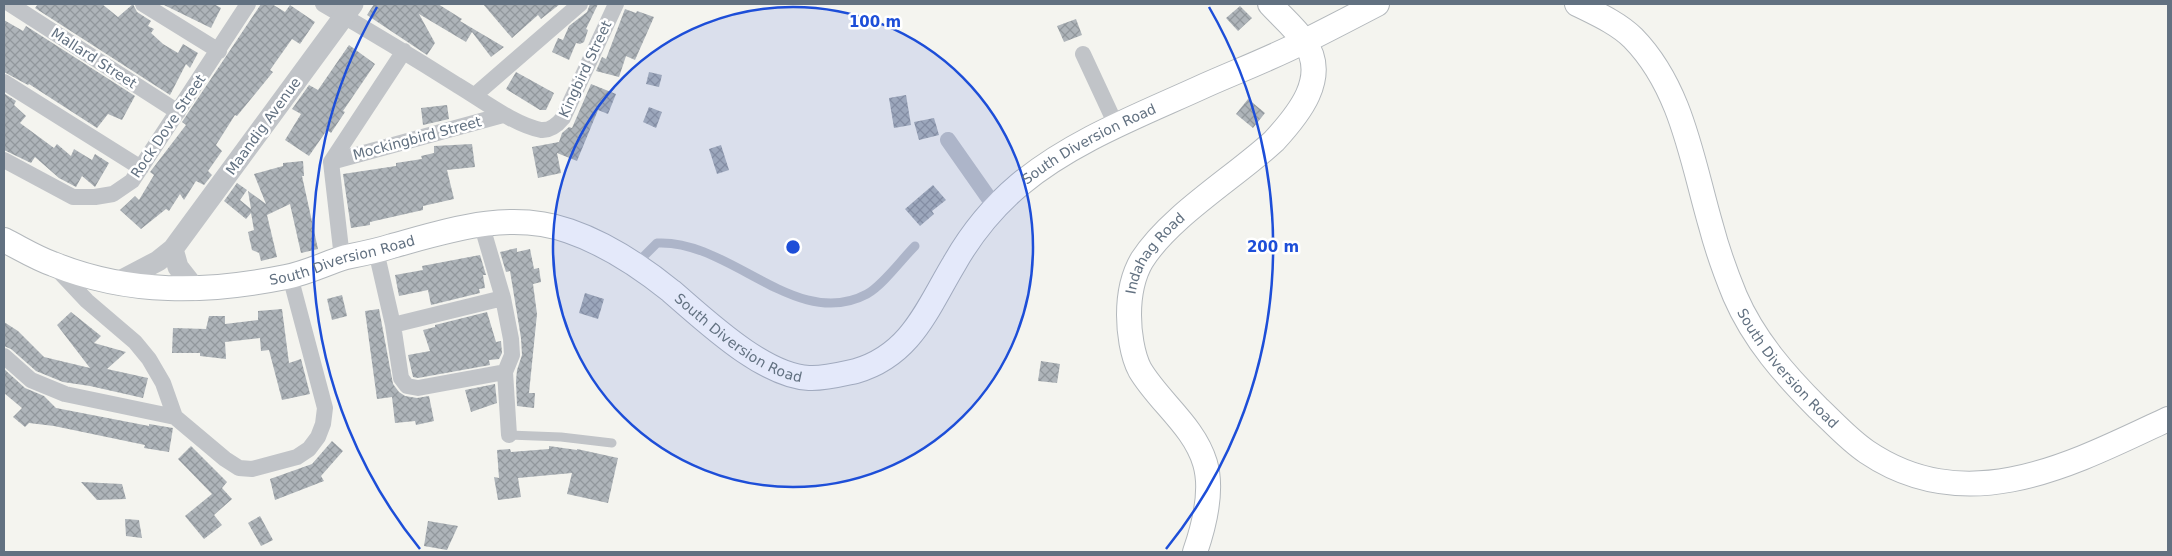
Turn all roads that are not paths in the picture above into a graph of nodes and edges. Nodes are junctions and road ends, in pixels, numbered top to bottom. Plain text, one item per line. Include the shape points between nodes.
1 (10, 4) edge
2 (144, 4) edge
3 (248, 4) edge
4 (323, 4) edge
5 (580, 4) edge
6 (616, 4) edge
7 (1270, 4) edge
8 (1377, 4) edge
9 (1577, 4) edge
10 (349, 10) edge
11 (1348, 11) edge
12 (1304, 42) junction
13 (219, 51) junction
14 (404, 51) junction
15 (1083, 54) dead end
16 (4, 82) edge
17 (475, 95) junction
18 (178, 112) junction
19 (503, 114) junction
20 (1116, 125) junction
21 (948, 140) dead end
22 (4, 160) edge
23 (331, 162) junction
24 (141, 168) junction
25 (995, 207) junction
26 (481, 223) junction
27 (4, 240) edge
28 (915, 246) dead end
29 (173, 249) junction
30 (376, 251) junction
31 (342, 258) junction
32 (52, 264) junction
33 (635, 264) junction
34 (290, 276) junction
35 (116, 283) junction
36 (196, 290) junction
37 (503, 298) junction
38 (394, 325) junction
39 (4, 356) edge
40 (505, 372) junction
41 (175, 417) junction
42 (2168, 419) edge
43 (508, 435) joint
44 (612, 443) dead end
45 (1195, 552) edge

1 - 18 street, Mallard Street
2 - 13 street
3 - 13 street, Rock Dove Street
4 - 10 street
5 - 17 street
6 - 19 street, Kingbird Street via 564,118 550,129 542,130
7 - 12 main road, Indahag Road
8 - 11 main road, South Diversion Road
9 - 42 main road, South Diversion Road via 1632,37 1652,62 1682,121 1711,228 1736,298 1766,352 1801,391 1866,452 1905,473 1926,480 1997,483 2028,478 2056,468
10 - 14 street
10 - 29 street, Maandig Avenue
11 - 12 main road, South Diversion Road
12 - 20 main road, South Diversion Road
12 - 45 main road, Indahag Road via 1313,58 1313,81 1289,125 1255,159 1155,243 1132,283 1129,325 1139,368 1195,441 1205,463 1208,485
13 - 18 street, Rock Dove Street
14 - 17 street
14 - 23 street
15 - 20 street
16 - 24 street
17 - 19 street
18 - 24 street, Rock Dove Street
19 - 23 street, Mockingbird Street
20 - 25 main road, South Diversion Road via 1038,170
21 - 25 street
22 - 24 street, Rock Dove Street via 73,197 112,194 132,181
23 - 31 street
25 - 33 main road, South Diversion Road via 954,263 922,320 897,350 884,360 832,376 809,378 794,375 752,356
26 - 30 main road, South Diversion Road
26 - 33 main road, South Diversion Road via 529,221 568,230
26 - 37 street
27 - 32 main road, South Diversion Road
28 - 33 lane via 868,294 849,302 830,304 811,302 761,281 693,246 657,242
29 - 35 street, Maandig Avenue via 158,261
29 - 36 street via 178,267
30 - 31 main road, South Diversion Road
30 - 38 street
31 - 34 main road, South Diversion Road
32 - 35 main road, South Diversion Road
32 - 41 street via 87,302 129,337 149,359 164,383
34 - 36 main road, South Diversion Road
34 - 41 street via 325,408 318,437 309,449 297,457 252,469 239,468
35 - 36 main road, South Diversion Road
37 - 38 street
37 - 40 street via 512,347 510,365
38 - 40 street via 401,378 407,386 418,388
39 - 41 street via 31,380 56,391
40 - 43 street
43 - 44 lane

